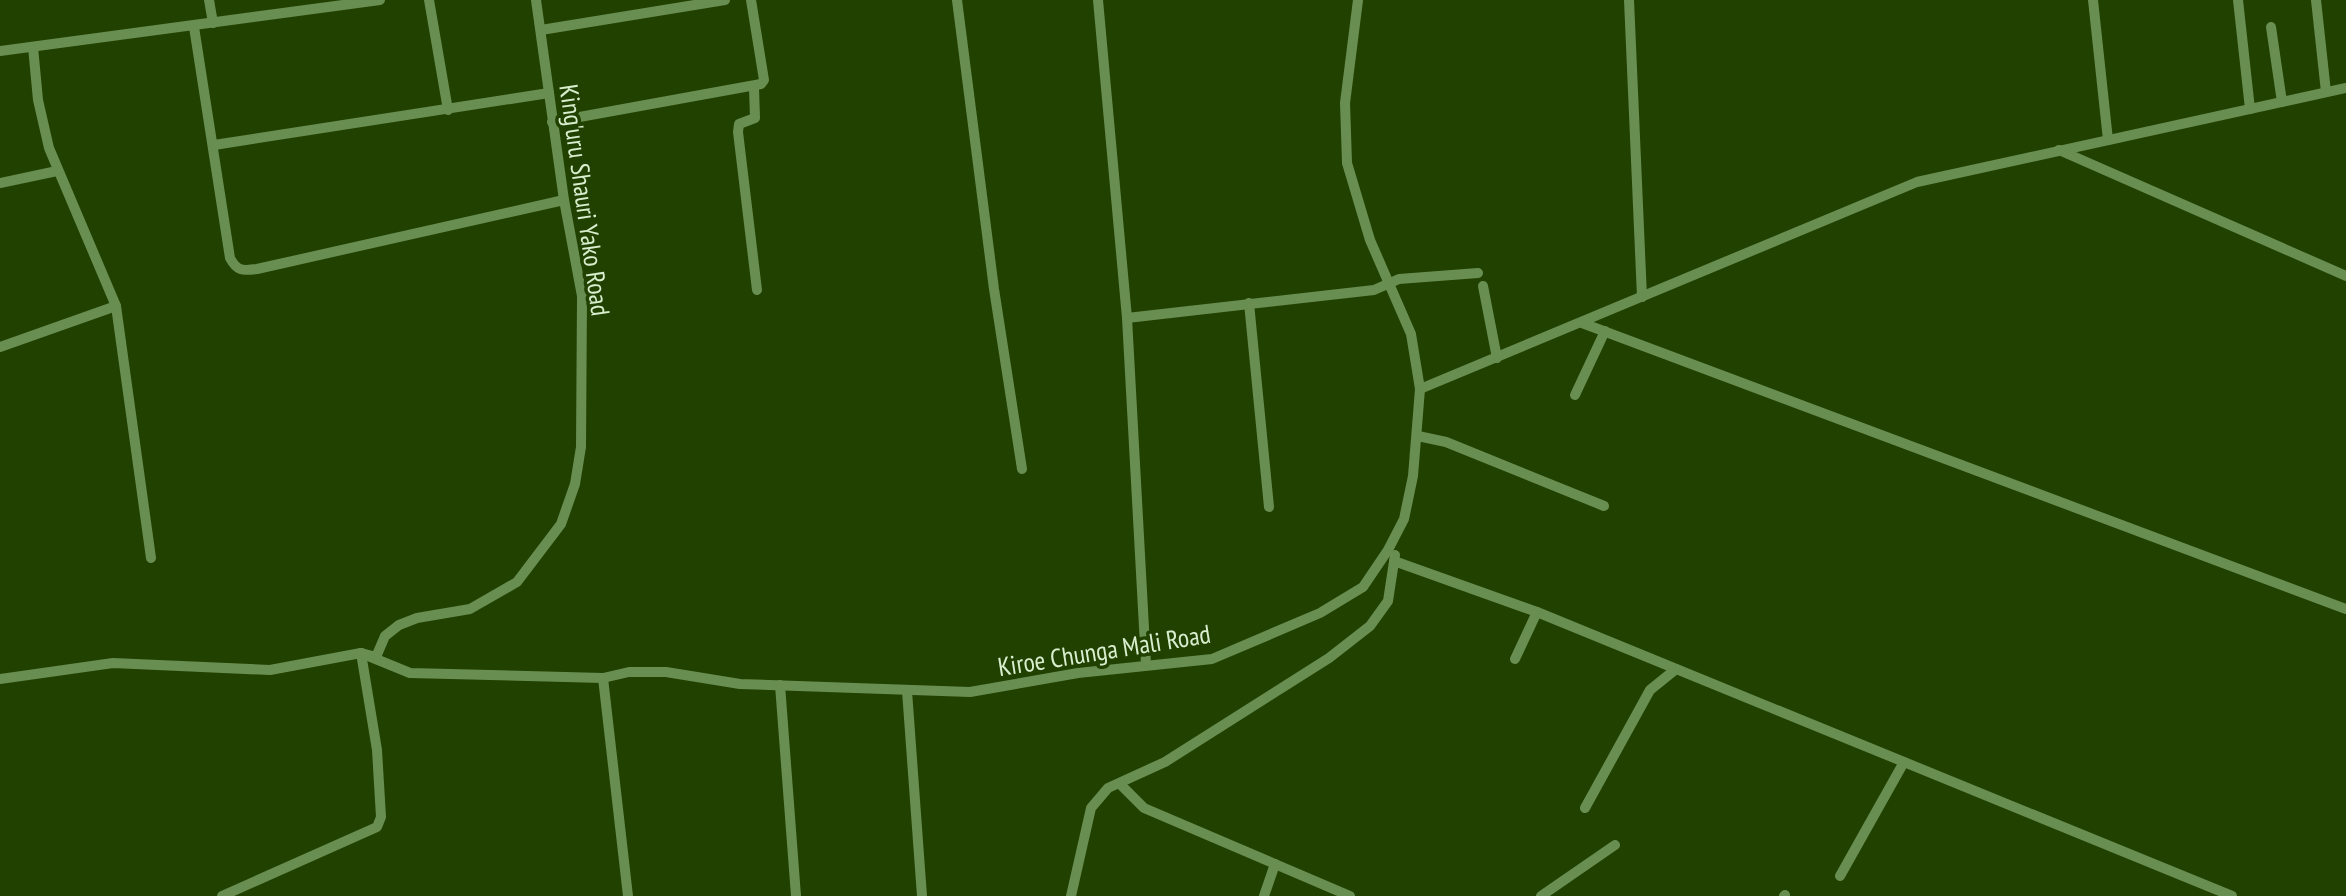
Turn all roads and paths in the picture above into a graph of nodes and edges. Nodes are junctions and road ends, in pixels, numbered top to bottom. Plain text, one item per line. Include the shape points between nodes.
1 (209, 0) edge
2 (380, 0) edge
3 (429, 0) edge
4 (536, 0) edge
5 (725, 0) edge
6 (751, 0) edge
7 (957, 0) edge
8 (1098, 0) edge
9 (1357, 0) edge
10 (1629, 0) edge
11 (2093, 0) edge
12 (2238, 0) edge
13 (2316, 0) edge
14 (337, 3) edge
15 (213, 23) junction
16 (194, 27) junction
17 (2271, 27) dead end
18 (541, 30) junction
19 (33, 47) junction
20 (0, 51) edge
21 (754, 88) junction
22 (2346, 88) edge
23 (2326, 92) junction
24 (549, 93) junction
25 (2283, 102) junction
26 (2250, 109) junction
27 (448, 110) junction
28 (552, 122) junction
29 (2108, 140) junction
30 (214, 145) junction
31 (2059, 150) junction
32 (57, 171) junction
33 (0, 183) edge
34 (564, 200) junction
35 (1478, 273) dead end
36 (2346, 276) edge
37 (1390, 284) junction
38 (1483, 286) dead end
39 (757, 290) dead end
40 (1642, 298) junction
41 (1248, 303) junction
42 (116, 306) junction
43 (1127, 318) junction
44 (1582, 323) junction
45 (1605, 331) junction
46 (0, 347) edge
47 (1497, 358) junction
48 (1420, 389) junction
49 (1575, 395) dead end
50 (1418, 436) junction
51 (1022, 469) dead end
52 (1604, 506) dead end
53 (1269, 507) dead end
54 (1398, 530) junction
55 (151, 558) dead end
56 (1394, 561) junction
57 (2346, 609) edge
58 (1537, 612) junction
59 (361, 653) junction
60 (1515, 659) dead end
61 (1146, 664) junction
62 (1676, 669) junction
63 (603, 678) junction
64 (0, 679) edge
65 (780, 685) junction
66 (907, 691) junction
67 (1904, 762) junction
68 (1120, 784) junction
69 (1585, 808) dead end
70 (1615, 845) dead end
71 (1275, 864) junction
72 (1840, 876) dead end
73 (222, 896) edge
74 (628, 896) edge
75 (796, 896) edge
76 (922, 896) edge
77 (1071, 896) edge
78 (1264, 896) edge
79 (1350, 896) edge
80 (1541, 896) edge
81 (2232, 896) edge

1 - 15 street
2 - 14 street
3 - 27 street
4 - 18 street, King'uru Shauri Yako Road
5 - 18 street
6 - 21 street via 764,80
7 - 51 street
8 - 43 street
9 - 37 street, Kiroe Chunga Mali Road via 1345,145 1354,193
10 - 40 street
11 - 29 street
12 - 26 street
13 - 23 street
14 - 15 street
15 - 16 street
16 - 19 street
16 - 30 street
17 - 25 street
18 - 24 street, King'uru Shauri Yako Road
19 - 20 street
19 - 32 street via 38,100
21 - 28 street
21 - 39 street via 757,114 739,124 738,132
22 - 23 street
23 - 25 street
24 - 27 street
24 - 28 street, King'uru Shauri Yako Road
25 - 26 street
26 - 29 street
27 - 30 street
28 - 34 street, King'uru Shauri Yako Road
29 - 31 street
30 - 34 street via 230,258 235,268 243,271
31 - 36 street
31 - 40 street via 1894,190
32 - 33 street
32 - 42 street
34 - 59 street, King'uru Shauri Yako Road via 583,313 581,447 561,524 517,582 491,600 399,625 385,636 376,657
35 - 37 street via 1399,279
37 - 41 street via 1374,290
37 - 48 street, Kiroe Chunga Mali Road via 1411,334
38 - 47 street
40 - 44 street
41 - 43 street
41 - 53 street
42 - 46 street
42 - 55 street
43 - 61 street
44 - 45 street
44 - 47 street
45 - 49 street
45 - 57 street
47 - 48 street
48 - 50 street, Kiroe Chunga Mali Road
50 - 52 street via 1458,446
50 - 54 street, Kiroe Chunga Mali Road via 1409,498
54 - 56 street
54 - 61 street, Kiroe Chunga Mali Road via 1363,587 1320,613 1212,659
56 - 58 street
56 - 68 street via 1388,601 1370,626 1329,659 1165,762
58 - 60 street
58 - 62 street
59 - 63 street, Kiroe Chunga Mali Road via 410,673
59 - 64 street via 270,670 113,663
59 - 73 street via 377,750 381,817 377,827
61 - 66 street, Kiroe Chunga Mali Road via 970,692
62 - 67 street
62 - 69 street via 1650,690 1637,709
63 - 65 street, Kiroe Chunga Mali Road via 629,672 666,672 740,684
63 - 74 street
65 - 66 street, Kiroe Chunga Mali Road
65 - 75 street
66 - 76 street
67 - 72 street
67 - 81 street
68 - 71 street via 1144,808
68 - 77 street via 1108,788 1091,808
70 - 80 street
71 - 78 street
71 - 79 street

